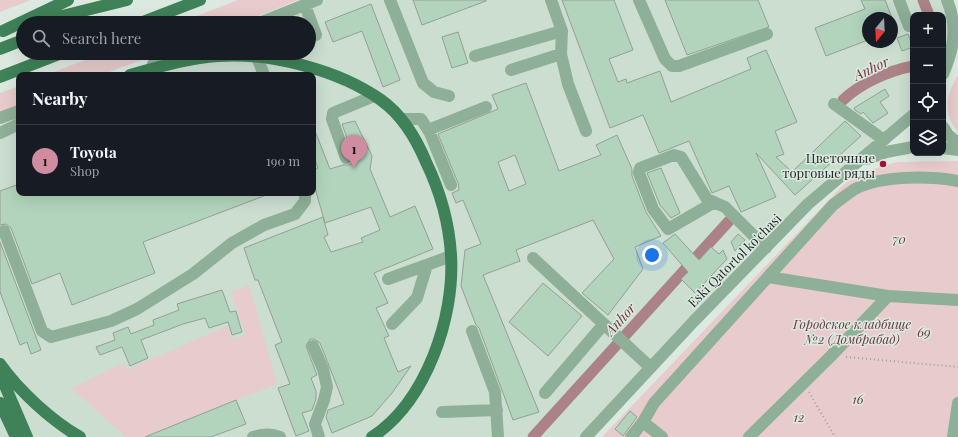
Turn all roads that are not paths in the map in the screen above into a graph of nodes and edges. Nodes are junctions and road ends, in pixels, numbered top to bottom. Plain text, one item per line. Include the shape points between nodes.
1 (68, 0) edge
2 (127, 0) edge
3 (200, 0) edge
4 (317, 0) edge
5 (390, 0) edge
6 (551, 0) edge
7 (639, 0) edge
8 (899, 0) edge
9 (947, 0) edge
10 (305, 5) junction
11 (33, 16) edge
12 (62, 16) edge
13 (86, 16) edge
14 (158, 16) edge
15 (277, 16) edge
16 (309, 16) edge
17 (16, 24) edge
18 (909, 26) dead end
19 (16, 28) edge
20 (1, 31) edge
21 (562, 31) junction
22 (767, 34) dead end
23 (16, 43) edge
24 (0, 49) edge
25 (561, 54) junction
26 (475, 56) dead end
27 (44, 60) edge
28 (164, 60) edge
29 (188, 60) edge
30 (259, 60) edge
31 (277, 60) edge
32 (946, 66) edge
33 (511, 70) dead end
34 (134, 72) edge
35 (141, 72) edge
36 (263, 72) edge
37 (0, 77) edge
38 (374, 96) junction
39 (449, 96) dead end
40 (834, 104) dead end
41 (486, 108) dead end
42 (16, 112) edge
43 (0, 118) edge
44 (910, 118) edge
45 (401, 119) junction
46 (16, 126) edge
47 (428, 130) junction
48 (586, 131) dead end
49 (946, 132) edge
50 (0, 134) edge
51 (884, 140) junction
52 (958, 143) edge
53 (910, 148) edge
54 (946, 148) edge
55 (958, 150) edge
56 (346, 158) dead end
57 (853, 165) junction
58 (958, 181) edge
59 (451, 185) dead end
60 (305, 196) edge
61 (713, 203) junction
62 (4, 231) dead end
63 (766, 248) junction
64 (451, 256) junction
65 (533, 258) dead end
66 (427, 265) junction
67 (768, 277) junction
68 (388, 279) dead end
69 (888, 296) junction
70 (958, 300) edge
71 (392, 324) dead end
72 (604, 324) junction
73 (472, 331) dead end
74 (313, 346) dead end
75 (0, 364) edge
76 (650, 367) junction
77 (0, 374) edge
78 (545, 393) dead end
79 (0, 403) edge
80 (958, 403) edge
81 (497, 410) junction
82 (442, 412) dead end
83 (643, 422) junction
84 (16, 437) edge
85 (28, 437) edge
86 (80, 437) edge
87 (253, 437) edge
88 (280, 437) edge
89 (319, 437) edge
90 (372, 437) edge
91 (498, 437) edge
92 (586, 437) edge
93 (631, 437) edge
94 (662, 437) edge
95 (749, 437) edge
96 (953, 437) edge

1 - 11 main road
2 - 12 main road
2 - 13 main road
3 - 14 main road
4 - 10 street
5 - 39 street via 423,83 434,92
6 - 21 street
7 - 22 street via 665,59 672,66
8 - 18 street
9 - 32 street via 952,12 955,33
10 - 15 street
10 - 16 street
17 - 20 main road
19 - 20 main road
21 - 25 street
21 - 26 street
23 - 24 main road
25 - 33 street
25 - 48 street via 568,84
27 - 37 main road
28 - 34 street
29 - 35 main road
30 - 36 street
31 - 38 main road via 324,71 354,83
38 - 45 main road
38 - 56 street via 333,113 332,119
40 - 51 street
41 - 47 street
42 - 43 street
44 - 51 street, Eski Qatortol ko'chasi
45 - 47 street via 420,119
45 - 64 main road via 418,144 433,176 448,225
46 - 50 street
47 - 59 street
49 - 52 street
51 - 57 street, Eski Qatortol ko'chasi
53 - 57 street via 886,152
54 - 55 street
57 - 63 street, Eski Qatortol ko'chasi via 808,204
58 - 67 street via 942,178 886,180 856,189 833,205
60 - 62 street via 305,202 295,214 264,225 232,243 193,274 137,309 111,321 51,337 42,331
61 - 61 street via 702,194 681,157 674,155 640,168 639,173 653,209 668,230
61 - 63 street via 725,207
63 - 76 street, Eski Qatortol ko'chasi
64 - 66 street
64 - 90 main road via 445,314 429,364 418,389 404,408 383,430
65 - 72 street
66 - 68 street
66 - 71 street via 417,298
67 - 69 street
67 - 83 street via 654,403
69 - 70 street
69 - 95 street
72 - 76 street
72 - 78 street
73 - 81 street via 495,392
74 - 89 street via 323,369 327,387 315,424
75 - 86 main road via 38,404
76 - 92 street, Eski Qatortol ko'chasi
77 - 85 main road
79 - 84 main road
80 - 96 street
81 - 82 street
81 - 91 street
83 - 93 street
83 - 94 street
87 - 88 street via 263,434

